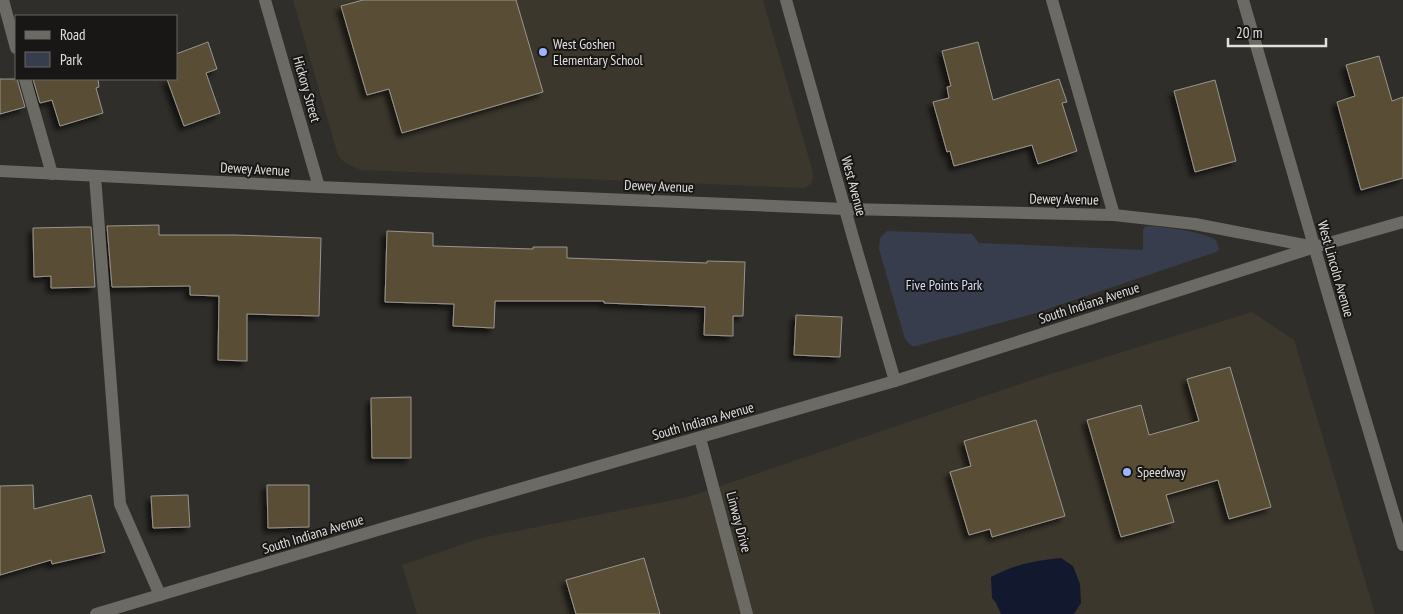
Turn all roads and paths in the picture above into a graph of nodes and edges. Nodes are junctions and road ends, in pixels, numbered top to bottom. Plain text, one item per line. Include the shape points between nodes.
1 (3, 0) edge
2 (265, 0) edge
3 (786, 0) edge
4 (1052, 0) edge
5 (1245, 0) edge
6 (15, 44) edge
7 (25, 80) edge
8 (0, 171) edge
9 (52, 174) junction
10 (95, 176) junction
11 (319, 187) junction
12 (845, 209) junction
13 (1114, 215) junction
14 (1403, 222) edge
15 (1315, 247) junction
16 (896, 380) junction
17 (700, 438) junction
18 (1403, 545) edge
19 (160, 595) junction
20 (96, 614) edge
21 (747, 614) edge

1 - 6 street
2 - 11 street, Hickory Street
3 - 12 street, West Avenue
4 - 13 street
5 - 15 street, West Lincoln Avenue
7 - 9 street
8 - 9 street, Dewey Avenue
9 - 10 street, Dewey Avenue
10 - 11 street, Dewey Avenue
10 - 19 street via 120,504
11 - 12 street, Dewey Avenue
12 - 13 street, Dewey Avenue
12 - 16 street, West Avenue
13 - 15 street, Dewey Avenue via 1196,224
14 - 15 street, South Indiana Avenue
15 - 16 street, South Indiana Avenue
15 - 18 street, West Lincoln Avenue
16 - 17 street, South Indiana Avenue
17 - 19 street, South Indiana Avenue
17 - 21 street, Linway Drive
19 - 20 street, South Indiana Avenue

